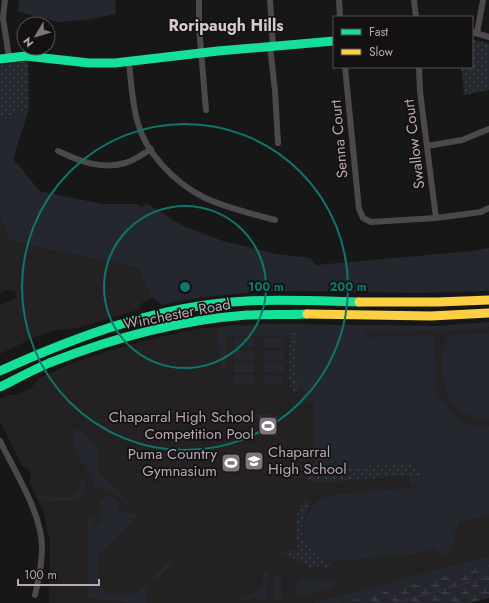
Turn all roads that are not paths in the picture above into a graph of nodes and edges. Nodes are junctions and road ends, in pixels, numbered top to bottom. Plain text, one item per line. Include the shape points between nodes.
1 (5, 0) edge
2 (199, 0) edge
3 (270, 0) edge
4 (339, 0) edge
5 (414, 0) edge
6 (483, 0) edge
7 (340, 16) edge
8 (416, 16) edge
9 (474, 33) edge
10 (489, 37) edge
11 (333, 41) edge
12 (272, 46) junction
13 (201, 53) junction
14 (4, 58) edge
15 (129, 62) junction
16 (345, 68) edge
17 (419, 68) edge
18 (206, 110) dead end
19 (489, 128) edge
20 (278, 143) dead end
21 (427, 146) junction
22 (150, 149) junction
23 (58, 150) dead end
24 (489, 208) edge
25 (436, 218) junction
26 (275, 220) dead end
27 (489, 300) edge
28 (489, 313) edge
29 (0, 371) edge
30 (0, 387) edge
31 (0, 441) edge
32 (35, 595) dead end

1 - 14 street
2 - 13 street
3 - 12 street
4 - 7 street
5 - 8 street
6 - 9 street
9 - 10 street
11 - 12 main road
12 - 13 main road
12 - 20 street
13 - 15 main road
13 - 18 street
14 - 15 main road via 40,57 100,64
15 - 22 street via 137,120
16 - 25 street, Senna Court via 359,209 363,218 371,222
17 - 21 street, Swallow Court
19 - 21 street via 462,140
21 - 25 street, Swallow Court
22 - 23 street via 126,163 110,165 79,161
22 - 26 street via 160,162 190,189 206,198
24 - 25 street via 481,212
27 - 29 main road, Winchester Road via 247,302 204,306 106,328 41,352
28 - 30 main road, Winchester Road via 431,316 247,315 207,320 155,329 102,344 48,364
31 - 32 street via 34,509 39,527 42,546

